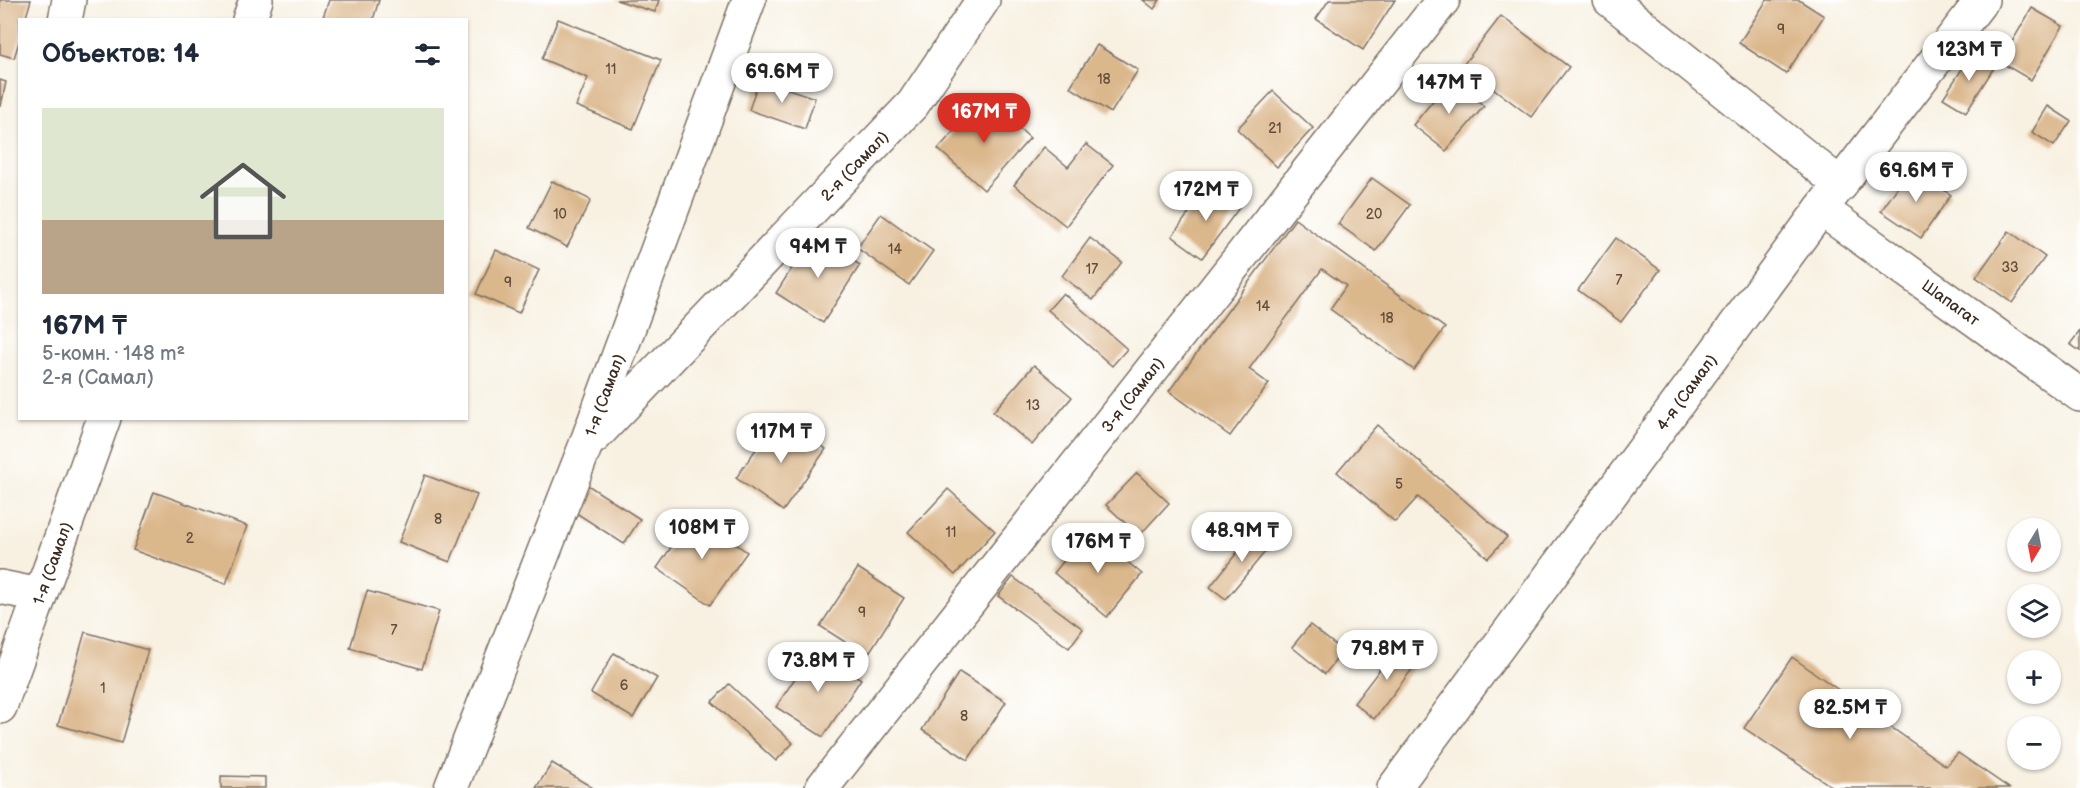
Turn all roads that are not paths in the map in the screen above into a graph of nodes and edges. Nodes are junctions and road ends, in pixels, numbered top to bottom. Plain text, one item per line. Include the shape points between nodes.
1 (69, 0) edge
2 (256, 0) edge
3 (749, 0) edge
4 (983, 0) edge
5 (1443, 0) edge
6 (1610, 0) edge
7 (1982, 0) edge
8 (65, 18) edge
9 (250, 18) edge
10 (1831, 197) junction
11 (2080, 395) edge
12 (103, 420) edge
13 (585, 447) junction
14 (0, 587) edge
15 (39, 596) junction
16 (0, 707) edge
17 (451, 788) edge
18 (822, 788) edge
19 (1394, 788) edge

1 - 8 street
2 - 9 street
3 - 13 street, 1-я (Самал)
4 - 13 street, 2-я (Самал) via 913,104
5 - 18 street, 3-я (Самал)
6 - 10 street, Шапагат
7 - 10 street, 4-я (Самал)
10 - 11 street, Шапагат
10 - 19 street, 4-я (Самал)
12 - 15 street, 1-я (Самал)
13 - 17 street, 1-я (Самал)
14 - 15 street
15 - 16 street, 1-я (Самал)

